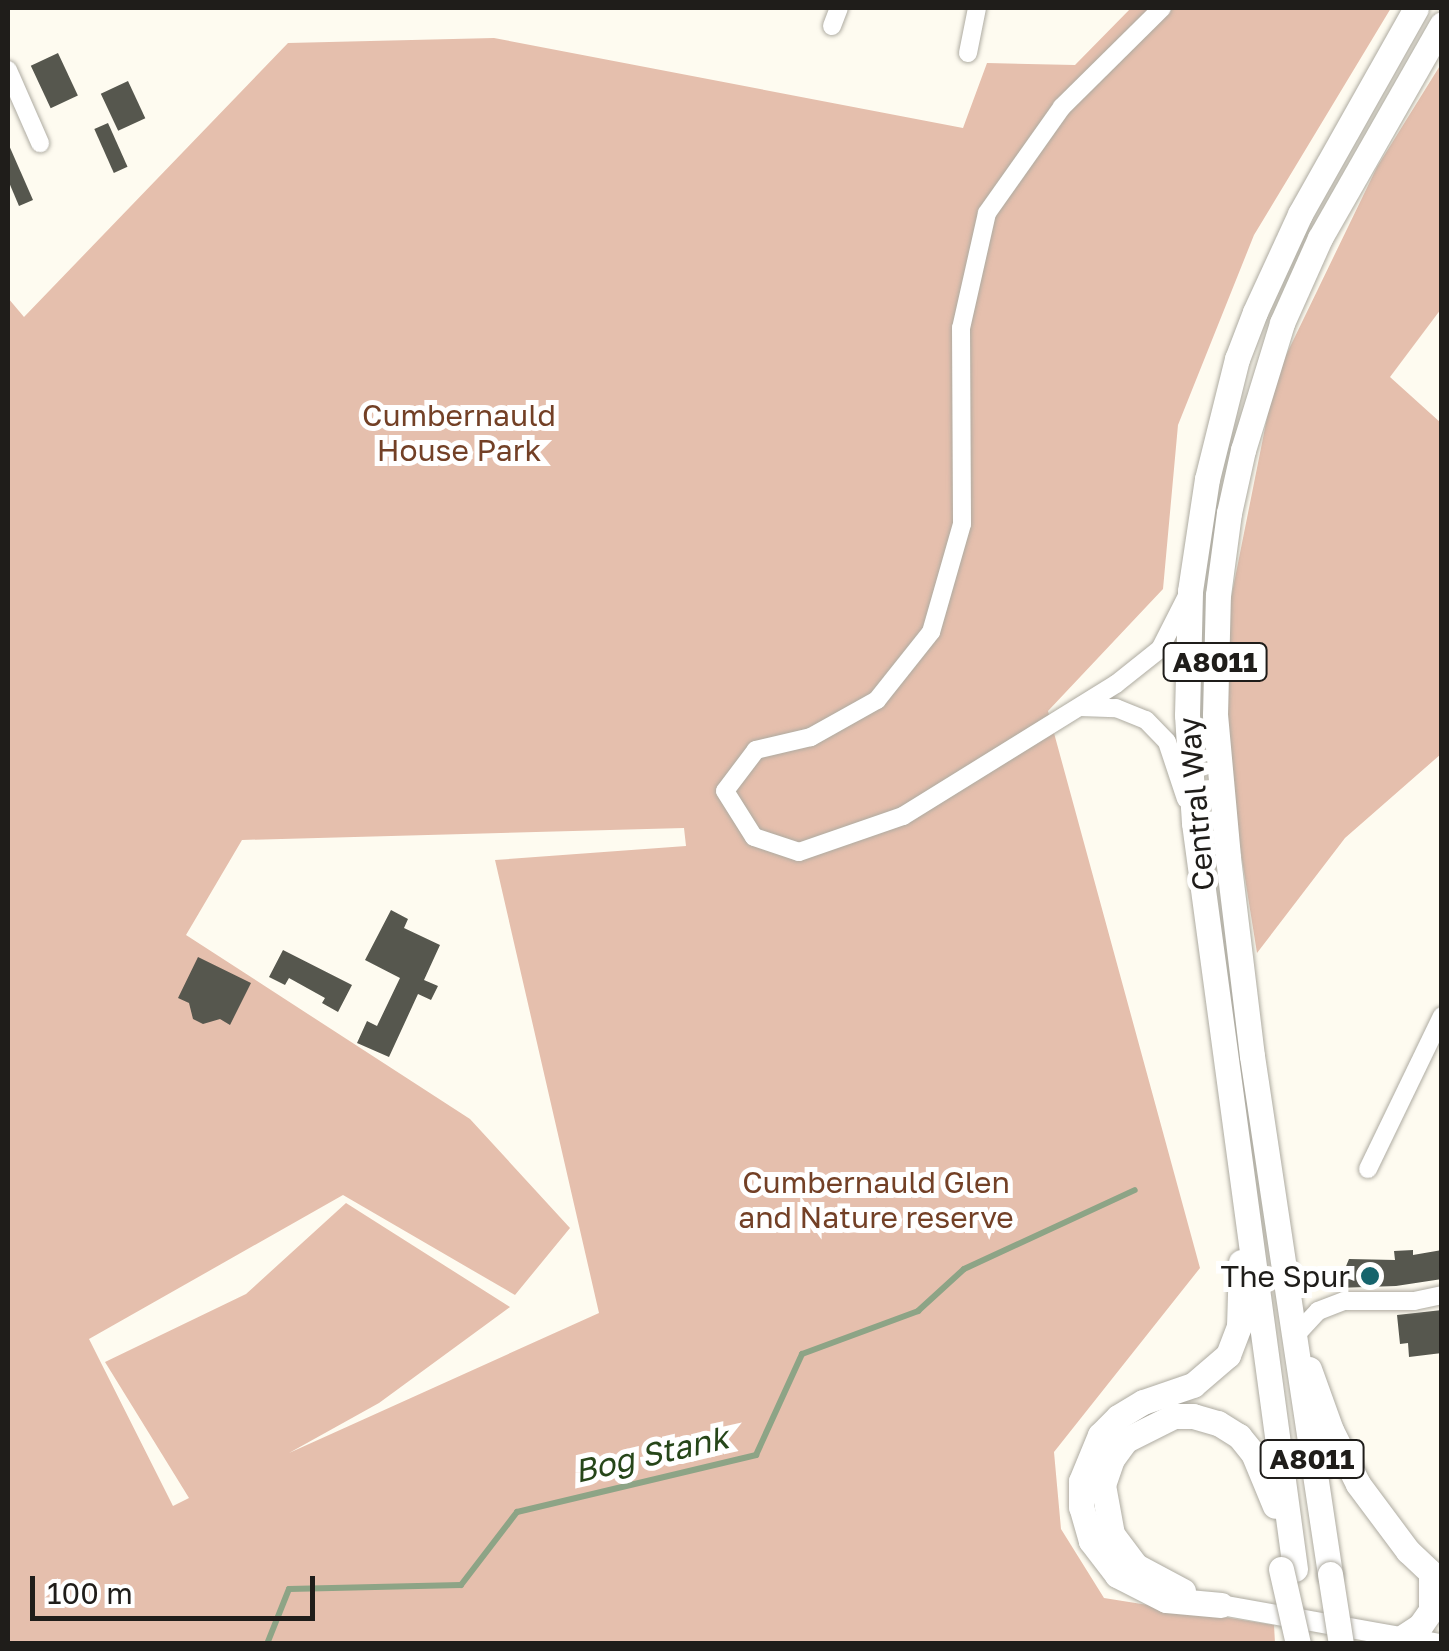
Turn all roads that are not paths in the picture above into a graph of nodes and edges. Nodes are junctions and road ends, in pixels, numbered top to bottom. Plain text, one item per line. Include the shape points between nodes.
1 (977, 8) edge
2 (1162, 8) edge
3 (1416, 8) edge
4 (1442, 24) edge
5 (968, 53) dead end
6 (8, 70) edge
7 (40, 143) dead end
8 (1190, 591) junction
9 (1077, 707) junction
10 (1194, 823) junction
11 (1442, 1016) edge
12 (1230, 1106) junction
13 (1368, 1169) dead end
14 (1442, 1295) edge
15 (1294, 1340) junction
16 (1288, 1569) junction
17 (1436, 1578) edge
18 (1221, 1605) junction
19 (1403, 1637) junction
20 (1300, 1644) edge
21 (1341, 1644) edge
22 (1438, 1644) edge

1 - 5 street
2 - 9 street via 1062,107 986,213 961,328 962,524 931,632 877,700 811,738 756,750 725,791 754,836 800,852 904,816
3 - 8 main road, Central Way / A8011 via 1300,214 1255,312 1206,479
4 - 15 main road, Central Way / A8011 via 1320,238 1282,323 1243,450 1218,595 1221,794
6 - 7 street
8 - 9 street via 1160,649
8 - 10 main road, Central Way / A8011 via 1186,715
9 - 10 street via 1116,708 1146,720 1167,742
10 - 12 main road, Central Way / A8011
11 - 13 street
12 - 16 main road, Central Way / A8011 via 1250,1221
12 - 18 main road via 1243,1284 1236,1338 1209,1375 1118,1417 1088,1457 1080,1490 1091,1541 1116,1575 1166,1600
14 - 15 street via 1344,1301 1318,1310
15 - 17 main road via 1358,1484
15 - 21 main road, Central Way / A8011, bridge
16 - 18 main road via 1263,1471 1239,1436 1193,1416 1140,1429 1120,1446 1105,1478 1112,1534 1154,1578
16 - 20 main road, Central Way / A8011, bridge
17 - 19 main road via 1431,1610
18 - 19 street
19 - 22 street

